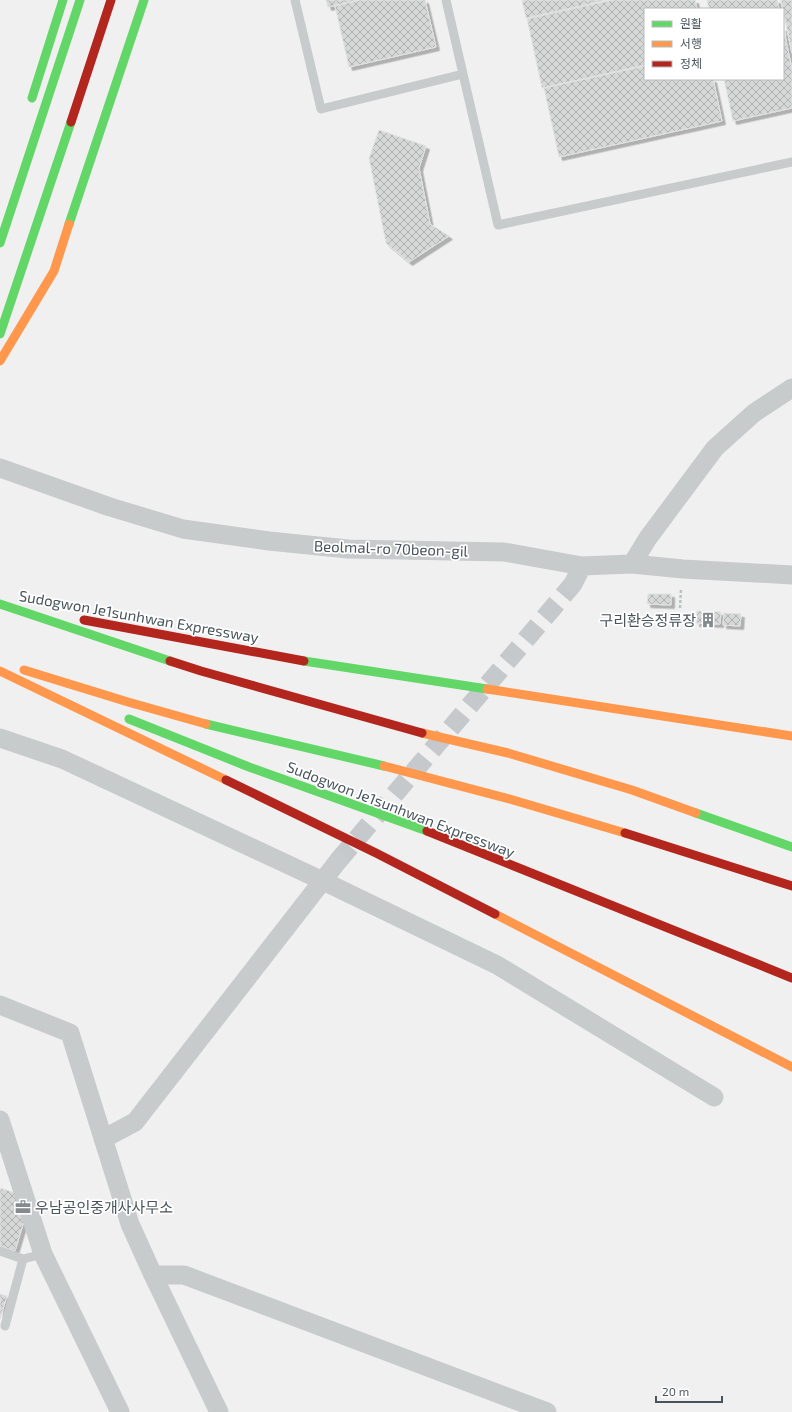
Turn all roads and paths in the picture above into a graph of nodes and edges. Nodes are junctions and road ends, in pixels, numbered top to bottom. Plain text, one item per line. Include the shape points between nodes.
1 (63, 0) edge
2 (80, 0) edge
3 (111, 0) edge
4 (144, 0) edge
5 (295, 0) edge
6 (446, 0) edge
7 (463, 74) junction
8 (30, 104) dead end
9 (792, 162) edge
10 (0, 243) edge
11 (0, 334) edge
12 (0, 361) edge
13 (792, 388) edge
14 (0, 468) edge
15 (632, 564) junction
16 (582, 566) junction
17 (792, 575) edge
18 (573, 584) tunnel mouth
19 (2, 605) edge
20 (0, 663) edge
21 (0, 667) edge
22 (0, 671) edge
23 (73, 696) dead end
24 (117, 714) dead end
25 (792, 736) edge
26 (0, 738) edge
27 (792, 847) edge
28 (338, 861) tunnel mouth
29 (323, 881) junction
30 (792, 886) edge
31 (792, 978) edge
32 (0, 1005) edge
33 (792, 1067) edge
34 (714, 1097) dead end
35 (0, 1120) edge
36 (103, 1139) junction
37 (0, 1251) edge
38 (42, 1254) junction
39 (23, 1259) junction
40 (153, 1275) junction
41 (5, 1326) dead end
42 (120, 1412) edge
43 (220, 1412) edge
44 (547, 1412) edge

1 - 8 main road
2 - 10 main road
3 - 11 main road
4 - 12 main road via 54,270
5 - 7 lane via 321,109
6 - 7 lane
7 - 9 lane via 498,225
13 - 15 street via 754,413 715,448 648,538
14 - 16 street, Beolmal-ro 70beon-gil via 110,507 183,529 269,541 348,548 504,552
15 - 16 street, Beolmal-ro 70beon-gil
15 - 17 street, Beolmal-ro 70beon-gil
16 - 18 street
19 - 25 main road, Sudogwon Je1sunhwan Expressway via 318,663
19 - 27 main road, Sudogwon Je1sunhwan Expressway via 201,671 416,731 508,753 632,790
20 - 30 main road, Sudogwon Je1sunhwan Expressway via 230,730 418,774 507,798 602,825
21 - 23 main road
22 - 33 main road via 376,853
24 - 31 main road, Sudogwon Je1sunhwan Expressway via 249,766 427,831
26 - 29 street via 62,759
28 - 29 street
29 - 34 street via 497,965
29 - 36 street via 135,1122
32 - 36 street via 70,1033
35 - 38 street
36 - 40 street via 130,1224
37 - 39 lane
38 - 39 lane
38 - 42 street
39 - 41 lane
40 - 43 street
40 - 44 street via 184,1275

